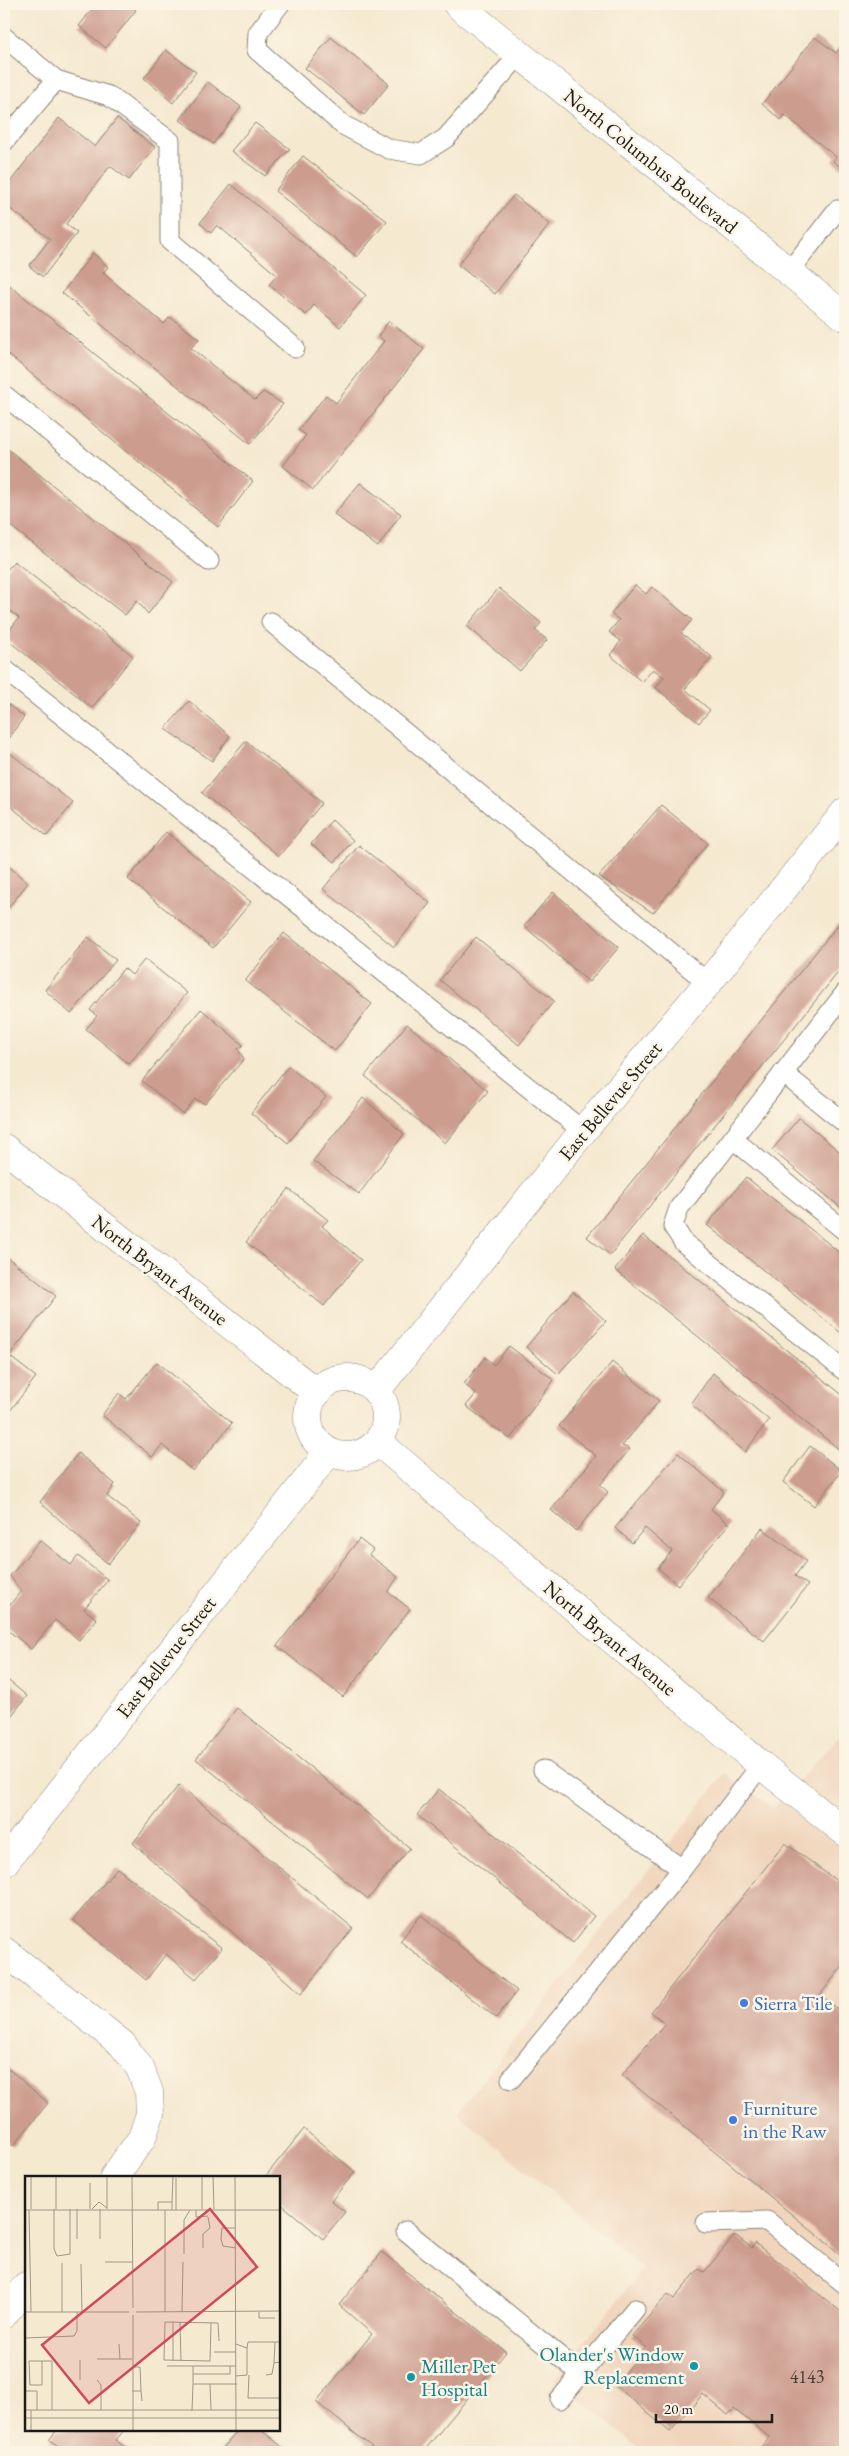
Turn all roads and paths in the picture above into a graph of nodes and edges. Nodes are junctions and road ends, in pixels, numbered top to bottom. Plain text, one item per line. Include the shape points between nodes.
1 (280, 4) edge
2 (457, 4) edge
3 (4, 37) edge
4 (520, 54) junction
5 (56, 80) junction
6 (4, 142) edge
7 (837, 210) dead end
8 (789, 272) junction
9 (845, 317) edge
10 (295, 348) dead end
11 (4, 395) edge
12 (209, 561) dead end
13 (271, 622) dead end
14 (4, 669) edge
15 (845, 812) edge
16 (708, 983) junction
17 (845, 993) edge
18 (783, 1073) junction
19 (845, 1123) edge
20 (583, 1131) junction
21 (733, 1139) junction
22 (4, 1148) edge
23 (845, 1231) edge
24 (845, 1371) edge
25 (376, 1391) junction
26 (317, 1393) junction
27 (378, 1442) junction
28 (329, 1452) junction
29 (761, 1765) junction
30 (543, 1770) dead end
31 (842, 1822) edge
32 (4, 1863) edge
33 (682, 1869) junction
34 (4, 1951) edge
35 (511, 2079) dead end
36 (115, 2176) edge
37 (706, 2223) dead end
38 (406, 2231) dead end
39 (845, 2284) edge
40 (25, 2287) edge
41 (635, 2309) dead end
42 (4, 2314) edge
43 (581, 2374) junction
44 (560, 2399) dead end

1 - 4 lane via 258,33 257,50 343,125 389,149 421,154 446,138
2 - 4 street, North Columbus Boulevard
3 - 5 lane
4 - 8 street, North Columbus Boulevard
5 - 6 lane
5 - 10 lane via 110,96 170,141 170,241
7 - 8 lane
8 - 9 street, North Columbus Boulevard
11 - 12 lane
13 - 16 lane
14 - 20 lane
15 - 16 street, East Bellevue Street
16 - 20 street, East Bellevue Street
17 - 18 lane
18 - 19 lane
18 - 21 lane
20 - 25 street, East Bellevue Street
21 - 23 lane
21 - 24 lane via 680,1208 673,1226 684,1242
22 - 26 street, North Bryant Avenue
25 - 26 street via 362,1382 346,1379 335,1381
25 - 27 street via 386,1416
26 - 28 street via 308,1414 309,1425 319,1445
27 - 28 street via 355,1456
27 - 29 street, North Bryant Avenue
28 - 32 street, East Bellevue Street
29 - 31 street, North Bryant Avenue
29 - 33 lane
30 - 33 lane
33 - 35 lane
34 - 36 street via 122,2044 140,2068 149,2092 150,2114 142,2138
37 - 39 lane via 766,2221
38 - 43 lane
40 - 42 street
41 - 43 lane
43 - 44 lane

